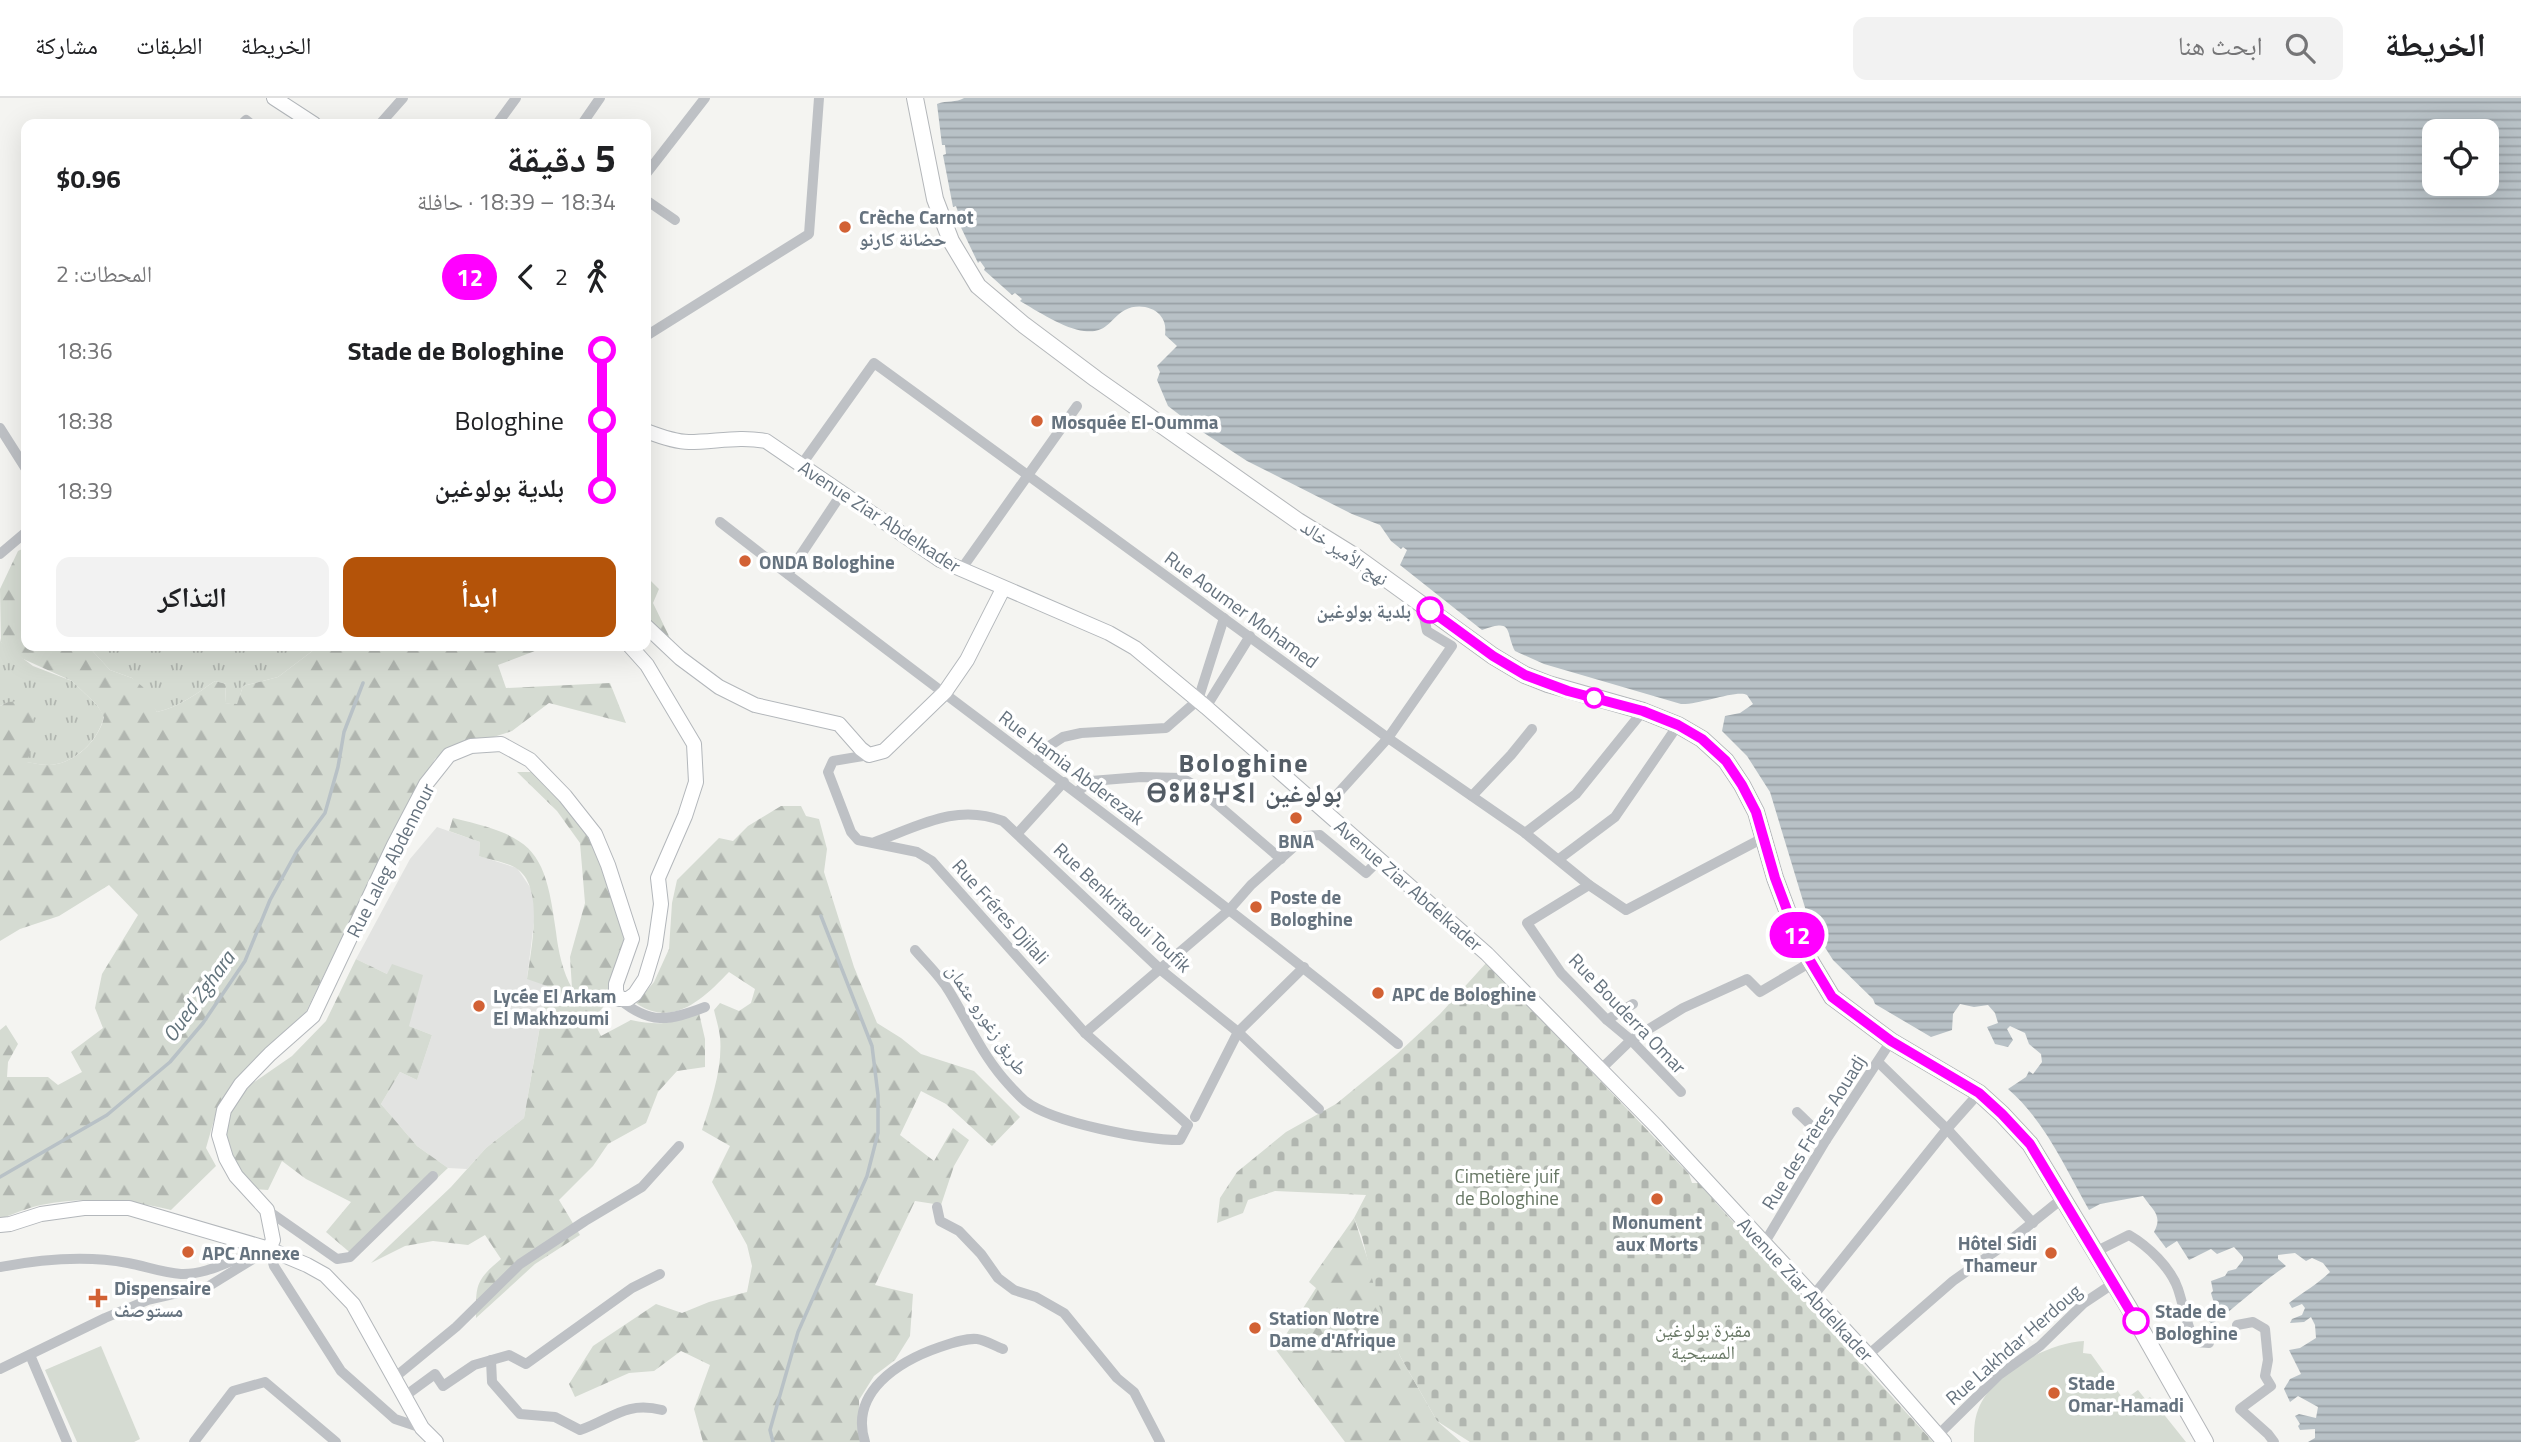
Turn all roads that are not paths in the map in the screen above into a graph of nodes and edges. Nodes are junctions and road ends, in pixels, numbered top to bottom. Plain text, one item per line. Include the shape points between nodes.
1 (274, 98) edge
2 (403, 98) edge
3 (516, 98) edge
4 (600, 98) edge
5 (705, 98) edge
6 (819, 98) edge
7 (915, 98) edge
8 (306, 119) edge
9 (384, 119) edge
10 (501, 119) edge
11 (585, 119) edge
12 (651, 168) edge
13 (651, 203) edge
14 (675, 220) dead end
15 (651, 333) edge
16 (1077, 406) dead end
17 (0, 428) edge
18 (651, 433) edge
19 (21, 461) edge
20 (802, 464) junction
21 (1028, 476) junction
22 (842, 494) junction
23 (720, 522) dead end
24 (21, 536) edge
25 (0, 554) edge
26 (961, 571) junction
27 (788, 574) junction
28 (1003, 589) junction
29 (1421, 603) junction
30 (1224, 618) junction
31 (651, 631) edge
32 (1250, 636) junction
33 (634, 651) edge
34 (946, 692) junction
35 (1202, 704) junction
36 (1643, 711) junction
37 (1678, 725) junction
38 (1532, 729) dead end
39 (1388, 738) junction
40 (869, 755) junction
41 (1037, 763) junction
42 (1064, 782) junction
43 (1077, 792) junction
44 (1472, 796) junction
45 (1323, 810) junction
46 (1018, 833) junction
47 (1525, 833) junction
48 (1763, 838) junction
49 (875, 842) junction
50 (1280, 859) junction
51 (1380, 859) junction
52 (1559, 859) junction
53 (1589, 885) junction
54 (1229, 910) junction
55 (915, 950) dead end
56 (1811, 962) junction
57 (1304, 967) junction
58 (1161, 970) junction
59 (619, 999) junction
60 (1633, 1004) dead end
61 (705, 1007) dead end
62 (1607, 1020) junction
63 (1238, 1032) junction
64 (1085, 1033) junction
65 (1631, 1040) junction
66 (1891, 1041) junction
67 (1398, 1044) dead end
68 (1878, 1062) junction
69 (1601, 1069) junction
70 (1681, 1092) dead end
71 (1979, 1093) junction
72 (1318, 1109) dead end
73 (1797, 1112) dead end
74 (1191, 1121) junction
75 (1947, 1129) junction
76 (1826, 1140) junction
77 (679, 1146) dead end
78 (433, 1176) dead end
79 (2063, 1198) junction
80 (937, 1207) dead end
81 (267, 1210) junction
82 (2032, 1223) junction
83 (0, 1225) edge
84 (1765, 1242) junction
85 (269, 1250) junction
86 (2095, 1252) junction
87 (0, 1267) edge
88 (660, 1274) dead end
89 (2114, 1283) junction
90 (1813, 1296) junction
91 (2237, 1325) dead end
92 (2209, 1343) dead end
93 (1003, 1349) dead end
94 (30, 1355) junction
95 (1868, 1355) junction
96 (491, 1360) junction
97 (0, 1369) edge
98 (394, 1378) junction
99 (405, 1396) junction
100 (662, 1410) dead end
101 (422, 1428) junction
102 (1941, 1438) edge
103 (66, 1442) edge
104 (194, 1442) edge
105 (335, 1442) edge
106 (436, 1442) edge
107 (866, 1442) edge
108 (1160, 1442) edge
109 (2205, 1442) edge
110 (2274, 1442) edge

1 - 8 street
2 - 9 street
3 - 10 street
4 - 11 street
5 - 12 street
6 - 15 street via 809,234
7 - 29 main road, نهج الأمير خالد via 935,199 951,241 978,286 1097,379
13 - 14 street
16 - 21 street
17 - 19 street
18 - 20 street, Avenue Ziar Abdelkader via 685,442 766,441
20 - 21 street, Rue Aoumer Mohamed via 874,363
20 - 22 street, Avenue Ziar Abdelkader
21 - 26 street
21 - 30 street, Rue Aoumer Mohamed
22 - 26 street, Avenue Ziar Abdelkader
22 - 27 street
23 - 27 street, Rue Hamia Abderezak
24 - 25 street
26 - 28 street, Avenue Ziar Abdelkader
27 - 34 street, Rue Hamia Abderezak
28 - 34 street
28 - 35 street, Avenue Ziar Abdelkader via 1135,648
29 - 36 main road, نهج الأمير خالد via 1525,675
29 - 39 street via 1427,631 1452,646
30 - 32 street, Rue Aoumer Mohamed
30 - 35 street
31 - 40 street via 719,687 755,705 839,724
32 - 35 street
32 - 39 street, Rue Aoumer Mohamed
33 - 59 street via 694,744 696,782 658,878 661,904 645,979 635,994
34 - 40 street via 884,751
34 - 41 street, Rue Hamia Abderezak
35 - 41 street via 1166,728 1063,737 1044,750
35 - 45 street, Avenue Ziar Abdelkader
36 - 37 main road, نهج الأمير خالد
36 - 47 street via 1576,794
37 - 48 main road, نهج الأمير خالد via 1726,761 1751,803
37 - 52 street via 1615,817
38 - 44 street
39 - 44 street, Rue Aoumer Mohamed
39 - 45 street
40 - 49 street, Rue Fréres Djilali via 833,761 828,772 851,832 859,840
41 - 42 street, Rue Hamia Abderezak
42 - 43 street, Rue Hamia Abderezak
42 - 46 street
43 - 50 street via 1091,781 1182,778
43 - 54 street, Rue Hamia Abderezak
44 - 47 street, Rue Aoumer Mohamed
45 - 51 street, Avenue Ziar Abdelkader
46 - 49 street, Rue Benkritaoui Toufik via 984,814 964,814 939,818
46 - 58 street, Rue Benkritaoui Toufik
47 - 52 street, Rue Aoumer Mohamed
48 - 53 street, Rue Aoumer Mohamed via 1626,910
48 - 56 main road, نهج الأمير خالد via 1799,942
49 - 64 street, Rue Fréres Djilali via 918,852 932,861
50 - 51 street via 1313,834 1321,835 1366,873
50 - 54 street
51 - 69 street, Avenue Ziar Abdelkader via 1487,954
52 - 53 street, Rue Aoumer Mohamed
53 - 62 street, Rue Bouderra Omar via 1527,923 1561,973
54 - 57 street, Rue Hamia Abderezak
54 - 58 street
55 - 74 street, طريق زغورو عثمان via 948,988 1002,1077 1027,1102 1086,1125 1163,1140 1180,1140
56 - 65 street via 1760,992 1747,979 1683,1008
56 - 66 main road, نهج الأمير خالد via 1832,997
57 - 63 street
57 - 67 street, Rue Hamia Abderezak
58 - 63 street, Rue Benkritaoui Toufik
58 - 64 street
59 - 61 street via 636,1013 654,1018 680,1016
59 - 81 street, Rue Laleg Abdennour via 616,984 632,939 595,834 530,760 501,744 471,746 449,755 426,784 394,845 313,1016 251,1074 224,1110 219,1135 226,1158
60 - 62 street
62 - 65 street, Rue Bouderra Omar
63 - 72 street, Rue Benkritaoui Toufik
63 - 74 street
64 - 74 street, Rue Fréres Djilali
65 - 69 street
65 - 70 street, Rue Bouderra Omar
66 - 68 street, Rue des Frères Aouadj
66 - 71 main road, نهج الأمير خالد
68 - 75 street
68 - 76 street, Rue des Frères Aouadj
69 - 84 street, Avenue Ziar Abdelkader
71 - 75 street
71 - 79 main road, نهج الأمير خالد via 2030,1144
73 - 76 street
75 - 82 street
75 - 90 street
76 - 84 street, Rue des Frères Aouadj
77 - 98 street via 642,1187 520,1264 456,1327
78 - 81 street via 344,1260
79 - 82 street
79 - 86 main road, نهج الأمير خالد
80 - 108 street via 940,1221 959,1231 998,1278 1064,1313 1134,1392
81 - 85 street via 273,1240
82 - 95 street via 1953,1281
83 - 85 street via 84,1208 129,1208
84 - 90 street, Avenue Ziar Abdelkader
85 - 87 street via 238,1257 206,1272 179,1274 95,1259
85 - 94 street via 209,1286 148,1300
85 - 98 street via 307,1265 336,1285 353,1304
85 - 101 street via 274,1266 341,1371 395,1419
86 - 89 main road, نهج الأمير خالد
86 - 92 street via 2129,1235 2143,1243 2177,1286 2195,1342
88 - 96 street via 526,1364 509,1354
89 - 102 street, Rue Lakhdar Herdoug via 1999,1375
89 - 109 main road, نهج الأمير خالد
90 - 95 street, Avenue Ziar Abdelkader
91 - 110 street via 2253,1322 2265,1329 2265,1376 2271,1386 2240,1409
93 - 107 street via 978,1339 958,1341 904,1362 869,1395 862,1413
94 - 97 street
94 - 103 street
95 - 102 street, Avenue Ziar Abdelkader
96 - 99 street via 474,1364 443,1386 435,1374
96 - 100 street via 492,1382 520,1414 555,1417 580,1430 631,1407
98 - 99 street
99 - 101 street
101 - 106 street
104 - 105 street via 233,1391 265,1382

